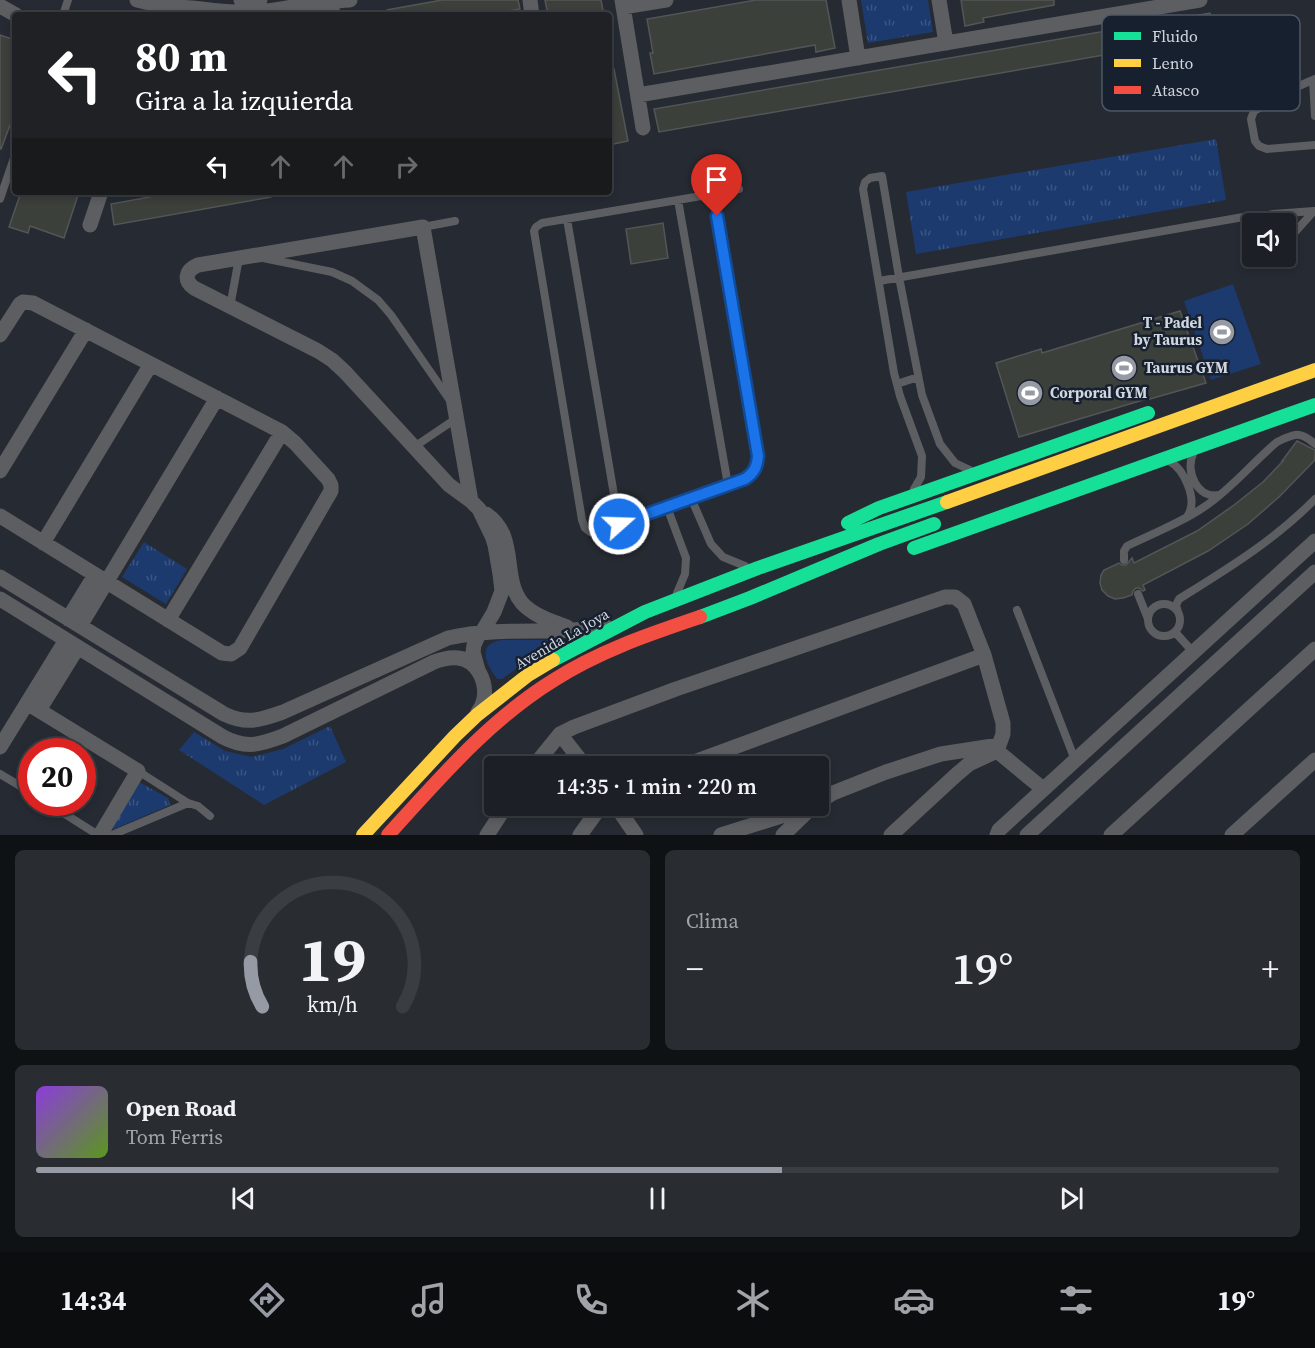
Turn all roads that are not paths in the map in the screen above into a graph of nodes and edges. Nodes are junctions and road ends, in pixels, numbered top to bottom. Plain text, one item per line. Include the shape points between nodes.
1 (137, 0) edge
2 (260, 0) edge
3 (331, 0) edge
4 (350, 0) edge
5 (666, 0) edge
6 (849, 0) edge
7 (939, 0) edge
8 (1200, 0) edge
9 (1174, 2) edge
10 (623, 3) edge
11 (246, 6) edge
12 (946, 43) junction
13 (858, 58) junction
14 (1314, 80) edge
15 (1300, 86) edge
16 (638, 95) junction
17 (1254, 111) edge
18 (1315, 116) edge
19 (644, 128) dead end
20 (1315, 145) edge
21 (12, 160) edge
22 (3, 177) edge
23 (740, 189) dead end
24 (713, 194) junction
25 (100, 195) edge
26 (0, 199) edge
27 (678, 200) junction
28 (1314, 211) edge
29 (1285, 213) edge
30 (567, 219) junction
31 (1242, 221) edge
32 (455, 222) dead end
33 (90, 225) dead end
34 (423, 227) junction
35 (1296, 230) edge
36 (245, 257) junction
37 (899, 277) junction
38 (879, 281) junction
39 (230, 307) junction
40 (86, 330) junction
41 (0, 335) edge
42 (151, 364) junction
43 (1315, 370) edge
44 (918, 377) junction
45 (897, 384) junction
46 (217, 398) junction
47 (1315, 405) edge
48 (1158, 410) dead end
49 (456, 413) junction
50 (282, 432) junction
51 (1315, 444) edge
52 (414, 447) junction
53 (1199, 448) junction
54 (1163, 460) junction
55 (989, 469) junction
56 (0, 471) edge
57 (728, 485) junction
58 (1220, 495) junction
59 (691, 498) junction
60 (1315, 499) edge
61 (899, 501) junction
62 (475, 505) junction
63 (667, 507) junction
64 (0, 516) edge
65 (1187, 516) junction
66 (945, 520) dead end
67 (619, 524) junction
68 (1315, 540) edge
69 (43, 543) junction
70 (896, 555) dead end
71 (1124, 560) dead end
72 (864, 565) dead end
73 (756, 568) junction
74 (1315, 572) edge
75 (100, 578) junction
76 (6, 580) edge
77 (1138, 594) dead end
78 (1, 601) edge
79 (665, 604) junction
80 (734, 604) junction
81 (1017, 610) dead end
82 (645, 612) junction
83 (1178, 612) junction
84 (1148, 619) junction
85 (168, 620) junction
86 (74, 623) junction
87 (577, 630) junction
88 (482, 632) junction
89 (1175, 632) junction
90 (72, 644) junction
91 (1315, 649) edge
92 (1193, 652) junction
93 (984, 655) junction
94 (478, 670) junction
95 (33, 706) junction
96 (291, 708) junction
97 (477, 715) junction
98 (302, 727) junction
99 (560, 734) junction
100 (0, 747) edge
101 (998, 748) junction
102 (542, 756) edge
103 (577, 756) edge
104 (710, 756) edge
105 (1075, 760) junction
106 (1315, 760) edge
107 (138, 771) junction
108 (0, 774) edge
109 (18, 785) edge
110 (1043, 789) junction
111 (829, 795) edge
112 (418, 801) junction
113 (188, 803) junction
114 (68, 816) edge
115 (210, 816) dead end
116 (499, 816) edge
117 (594, 816) edge
118 (623, 816) edge
119 (781, 816) edge
120 (803, 816) edge
121 (99, 835) edge
122 (112, 835) edge
123 (363, 835) edge
124 (388, 835) edge
125 (399, 835) edge
126 (486, 835) edge
127 (580, 835) edge
128 (636, 835) edge
129 (721, 835) edge
130 (783, 835) edge
131 (891, 835) edge
132 (997, 835) edge
133 (1027, 835) edge
134 (1111, 835) edge
135 (1232, 835) edge

1 - 11 street via 221,11
2 - 11 street
3 - 4 street
3 - 11 street
5 - 10 street
6 - 13 street
7 - 12 street
8 - 9 street
9 - 12 street
10 - 16 street
12 - 13 street
13 - 16 street
14 - 15 lane
14 - 18 lane
16 - 19 street
17 - 20 lane via 1251,119 1259,146 1267,149
21 - 22 lane
22 - 26 lane
23 - 24 lane
24 - 27 lane
24 - 57 lane via 758,456 751,475
25 - 33 street
27 - 30 lane
27 - 57 lane
28 - 29 lane
28 - 35 lane
30 - 67 lane
30 - 67 lane via 542,223 534,235 580,509 583,525 590,532
31 - 37 lane
32 - 34 lane
34 - 36 street
34 - 49 street
36 - 39 lane
36 - 39 street via 198,265 188,272 189,284
36 - 49 lane via 332,272 378,300
37 - 38 lane
37 - 38 lane via 882,176 870,178 863,189
37 - 44 lane
38 - 45 lane
39 - 52 street via 332,360
40 - 41 street via 33,303 23,302
40 - 42 street
40 - 56 street
42 - 46 street
42 - 69 street
43 - 73 main road
44 - 45 lane
44 - 55 lane via 946,453 971,471
45 - 61 lane via 923,461 917,485
46 - 50 street
46 - 75 street
47 - 53 main road
48 - 55 main road
49 - 52 lane
49 - 62 street
50 - 85 street
50 - 85 street via 328,479 331,491 240,648 231,654 222,653
51 - 58 lane via 1304,435 1284,439
52 - 62 street via 453,489
53 - 54 main road
53 - 58 lane via 1190,466 1198,489 1208,495
54 - 65 lane via 1175,465 1184,476 1192,499
54 - 70 main road
55 - 61 main road
57 - 59 lane
58 - 65 lane
59 - 63 lane
59 - 73 lane via 716,551 730,561
60 - 83 lane via 1263,545 1179,599
61 - 73 main road via 879,507
62 - 87 street via 502,532 517,595 523,604 548,620
62 - 88 street via 492,536 502,585 500,599
63 - 67 lane
63 - 79 lane via 686,566 677,594
64 - 69 street
65 - 71 lane via 1127,546
66 - 80 main road
68 - 92 street
69 - 75 street
72 - 80 main road
73 - 79 main road, Avenida La Joya
74 - 133 street
75 - 85 street
75 - 86 street
76 - 78 street
76 - 86 street
77 - 84 lane
78 - 90 street
79 - 82 main road, Avenida La Joya
80 - 112 main road, Avenida La Joya via 609,651 551,681 472,745
81 - 105 lane
82 - 87 street via 613,624
82 - 97 main road, Avenida La Joya via 555,658
83 - 84 lane via 1170,605 1160,604 1151,610
83 - 89 lane via 1180,622
84 - 89 lane via 1155,634 1165,637
86 - 96 street via 231,718 251,722
87 - 88 street
88 - 94 street via 473,652
88 - 96 street via 448,638
89 - 92 lane
90 - 95 street
90 - 98 street via 232,742 261,744
91 - 134 street
92 - 105 street
93 - 99 street via 964,604 955,597 945,597 676,689
93 - 101 street via 1003,723
93 - 104 street
94 - 97 street via 485,695
94 - 98 street via 469,661 456,657 434,662
95 - 100 street
95 - 107 street
96 - 98 street
97 - 123 main road, Avenida La Joya
99 - 102 street
99 - 103 street
101 - 110 street
101 - 111 street via 941,754
101 - 131 street via 969,764
105 - 110 street
106 - 135 street
107 - 113 lane
107 - 121 street
108 - 109 lane
110 - 132 street
112 - 124 main road, Avenida La Joya
112 - 125 lane
113 - 115 lane
113 - 122 lane
114 - 121 lane
116 - 126 street
117 - 127 street
118 - 128 street
119 - 129 street
120 - 130 street

